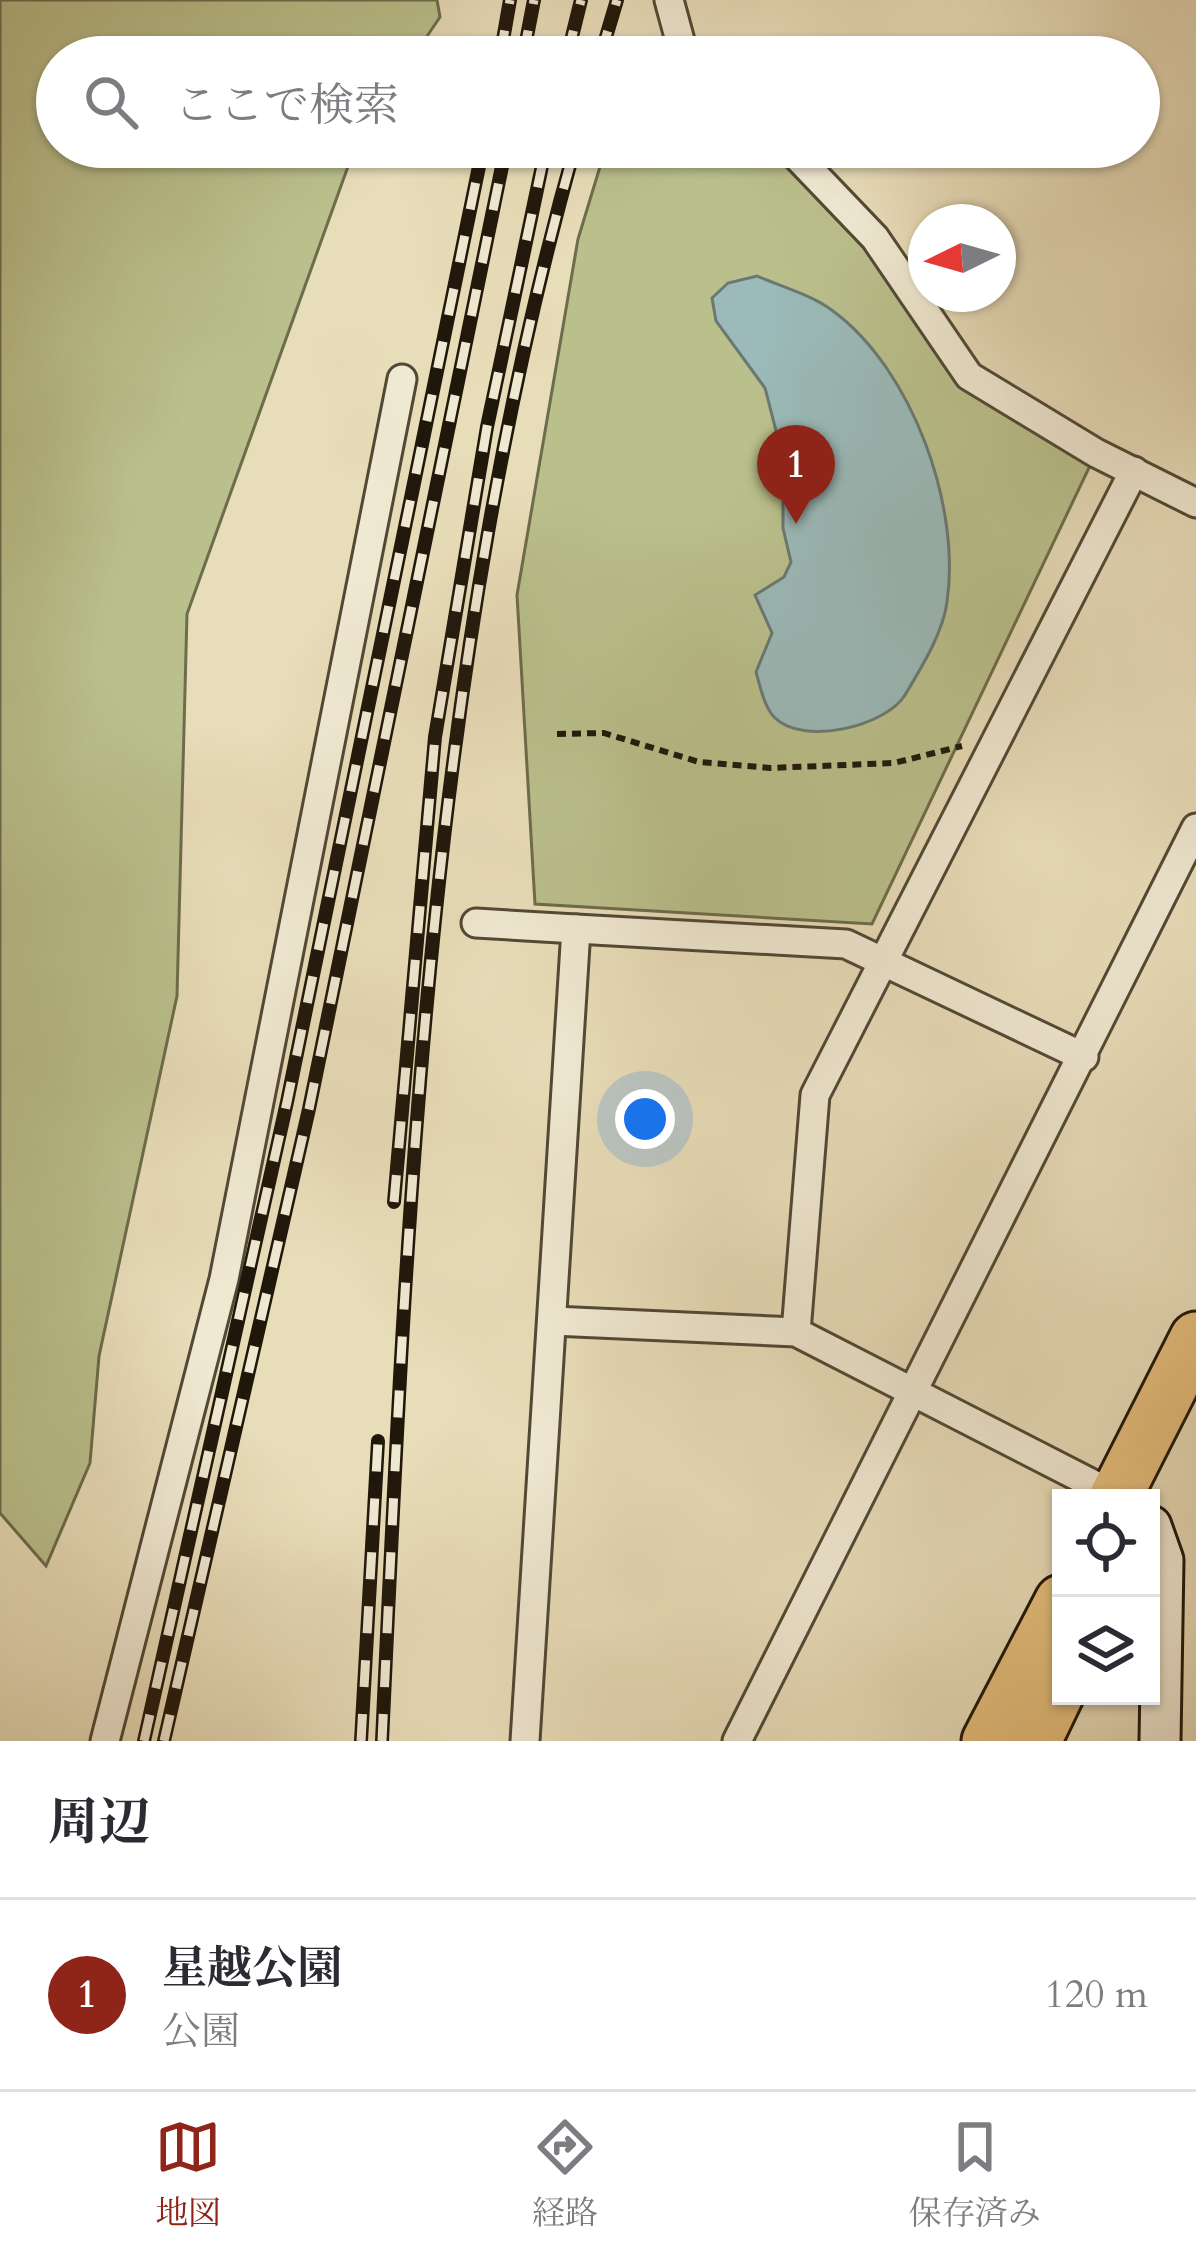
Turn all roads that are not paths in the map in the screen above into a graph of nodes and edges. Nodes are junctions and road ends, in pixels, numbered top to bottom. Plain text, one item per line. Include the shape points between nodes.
1 (669, 0) edge
2 (679, 36) edge
3 (808, 168) edge
4 (402, 379) dead end
5 (1134, 471) junction
6 (1196, 503) edge
7 (1196, 828) edge
8 (476, 923) dead end
9 (575, 929) junction
10 (884, 957) junction
11 (1084, 1057) junction
12 (553, 1321) junction
13 (796, 1332) junction
14 (1196, 1338) edge
15 (913, 1393) junction
16 (1196, 1414) edge
17 (1101, 1489) edge
18 (1136, 1489) edge
19 (1141, 1489) edge
20 (1160, 1555) edge
21 (1052, 1618) edge
22 (1052, 1705) edge
23 (105, 1741) edge
24 (525, 1741) edge
25 (737, 1741) edge
26 (988, 1741) edge
27 (1035, 1741) edge
28 (1160, 1741) edge

1 - 2 street
3 - 5 street via 875,238 969,376
4 - 23 street via 224,1279
5 - 6 street
5 - 10 street
7 - 11 street
8 - 9 street
9 - 10 street via 846,944
9 - 12 street
10 - 11 street
10 - 13 street via 814,1095
11 - 15 street
12 - 13 street
12 - 24 street
13 - 15 street
14 - 18 highway
15 - 17 street
15 - 25 street
16 - 19 highway
20 - 28 street
21 - 26 highway
22 - 27 highway

